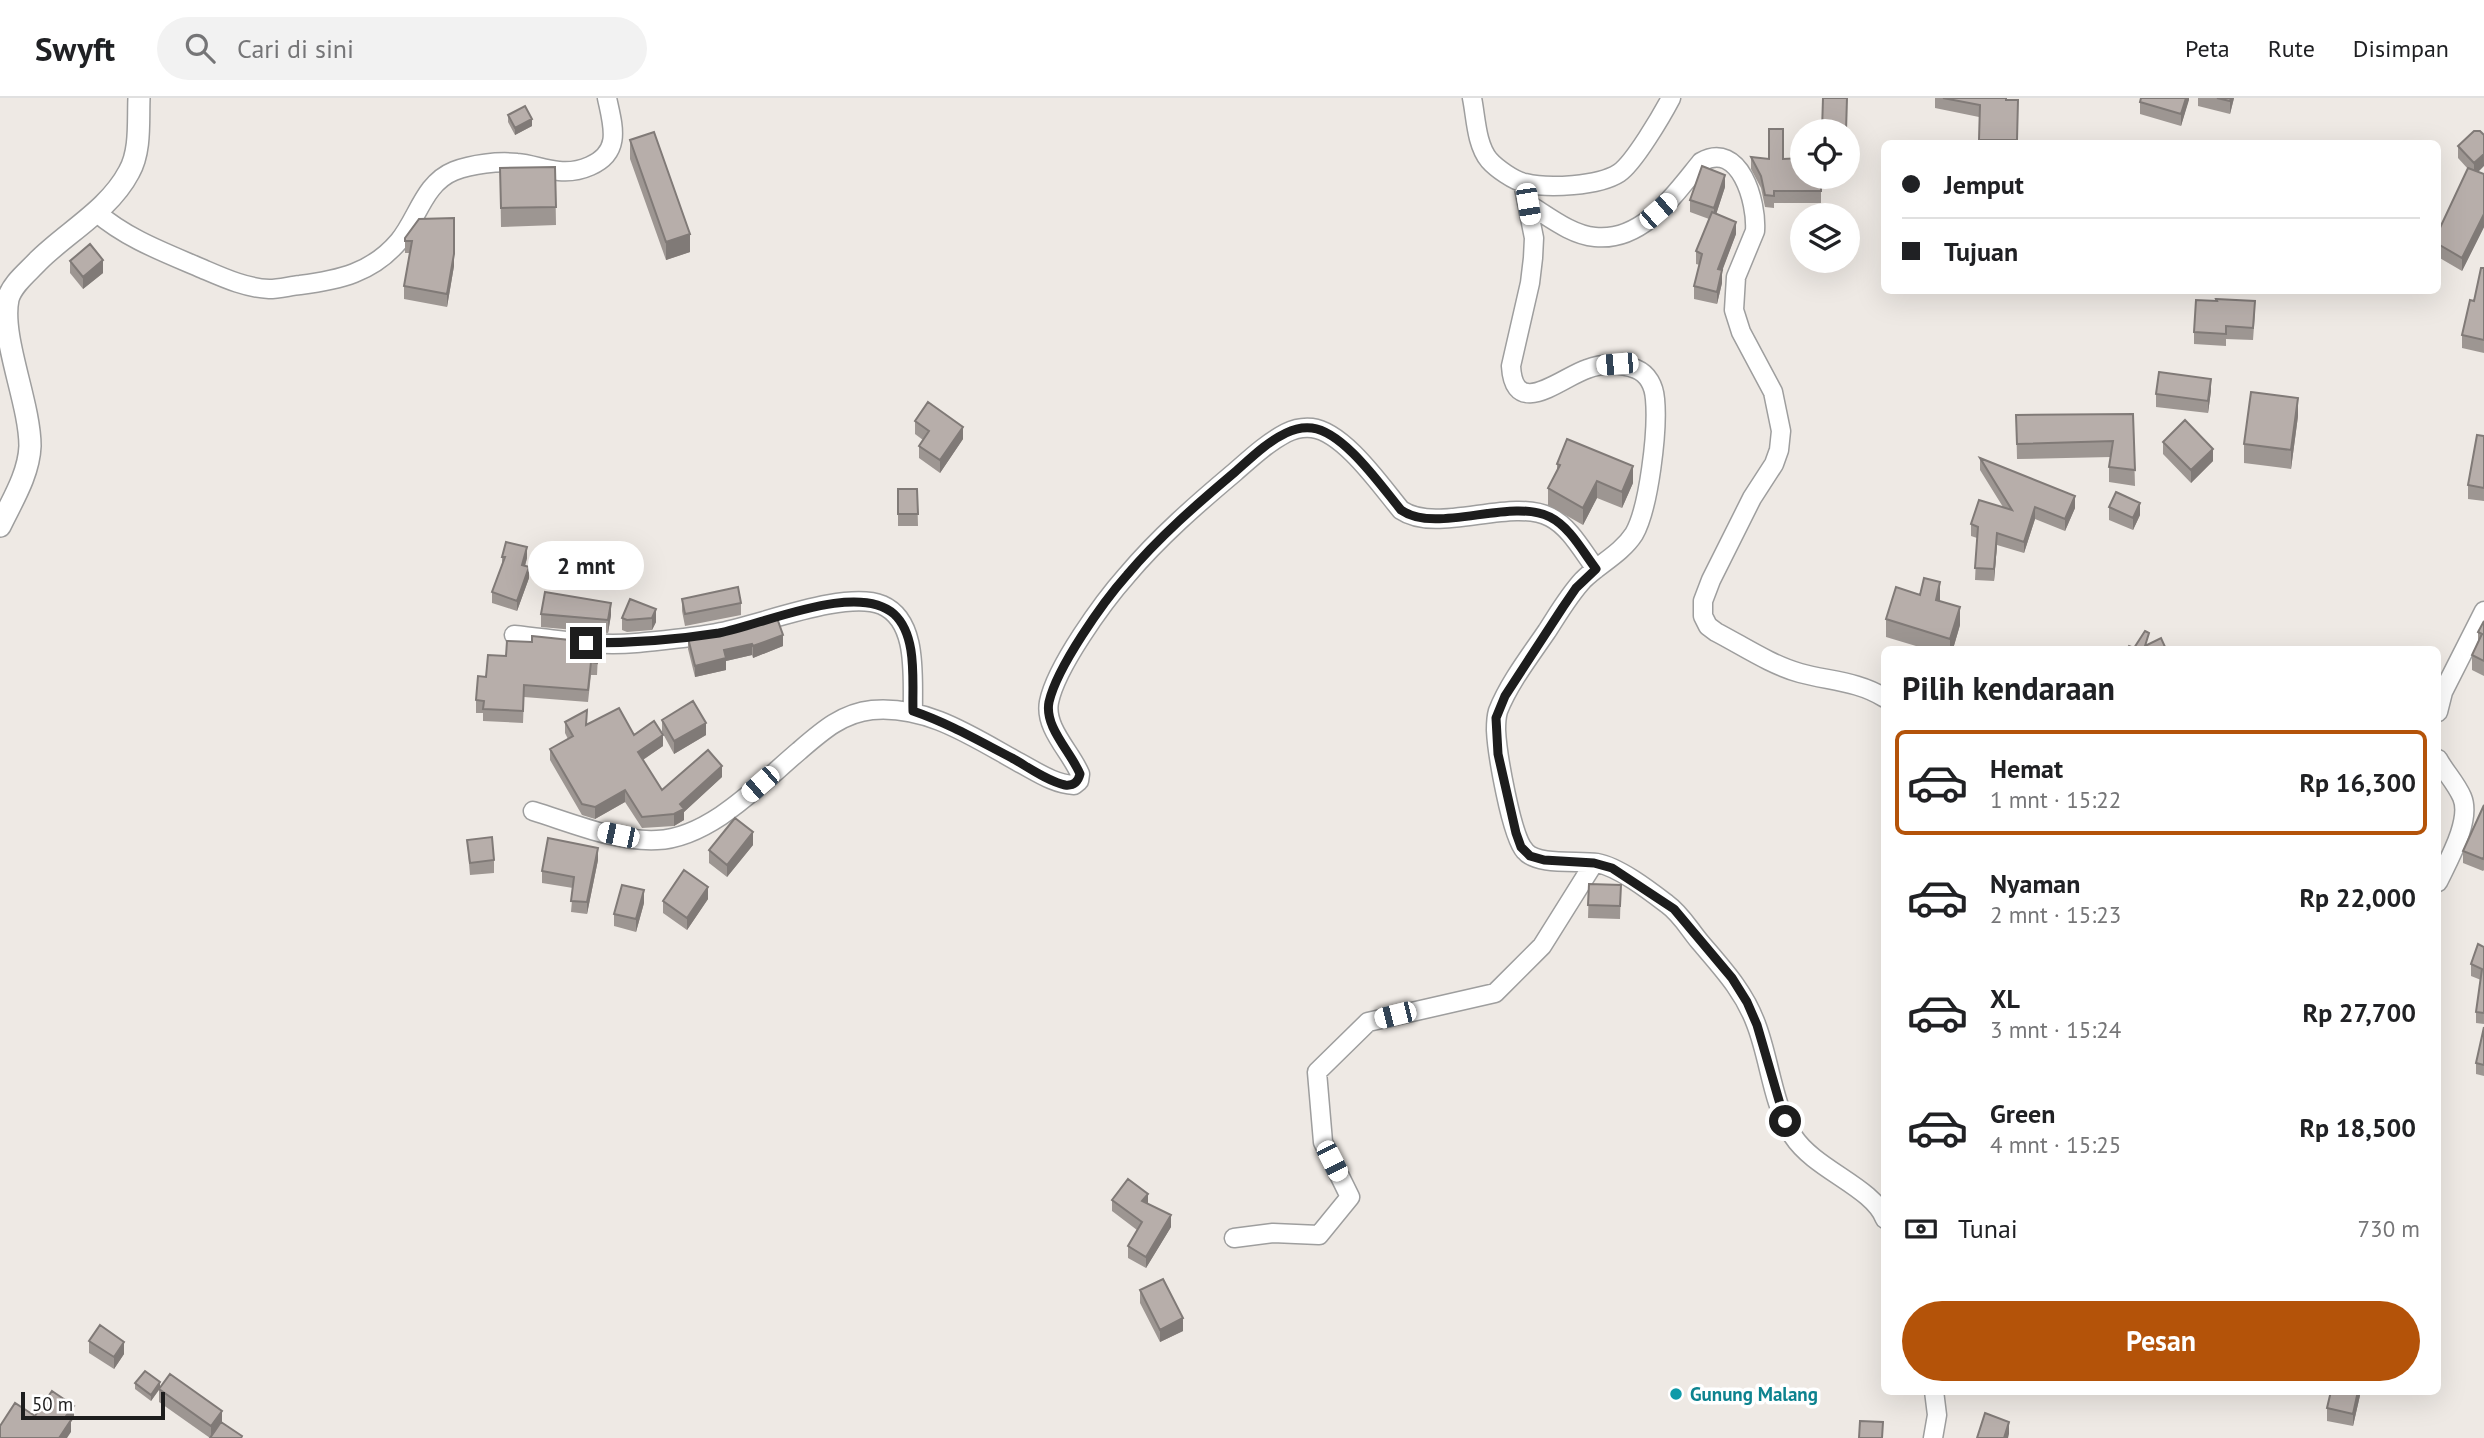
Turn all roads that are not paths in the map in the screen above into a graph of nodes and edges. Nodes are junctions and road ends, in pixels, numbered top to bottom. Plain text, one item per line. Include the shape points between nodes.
1 (139, 98) edge
2 (607, 98) edge
3 (1472, 98) edge
4 (1671, 98) edge
5 (1523, 183) junction
6 (1528, 204) junction
7 (96, 212) junction
8 (0, 526) edge
9 (1596, 569) junction
10 (2484, 611) edge
11 (514, 635) dead end
12 (1881, 696) edge
13 (2441, 703) edge
14 (913, 711) junction
15 (2441, 764) edge
16 (533, 811) dead end
17 (1594, 863) junction
18 (2441, 875) edge
19 (1881, 1213) edge
20 (1234, 1238) dead end
21 (1934, 1395) edge
22 (1933, 1438) edge

1 - 7 street via 130,171
2 - 7 street via 612,144 602,160 570,171 516,163 453,171 433,186 399,241 351,276 269,289 216,276 114,228
3 - 5 street via 1487,157
4 - 5 street via 1619,173 1581,184
5 - 6 street
6 - 9 street via 1533,258 1512,358 1516,387 1543,392 1586,369 1617,364 1643,372 1655,393 1643,512 1623,547
6 - 12 street via 1578,232 1614,236 1644,223 1707,158 1721,157 1735,164 1755,211 1755,231 1736,277 1734,310 1773,392 1781,431 1774,464 1711,580 1703,616 1716,632 1782,667 1850,683
7 - 8 street via 49,250 8,297 7,328 30,447
9 - 14 street via 1562,526 1542,514 1409,516 1345,447 1315,429 1295,429 1245,463 1159,540 1125,576 1082,635 1049,703 1055,730 1080,774 1079,781 1065,785
9 - 17 street via 1576,588 1524,666 1499,710 1496,728 1498,754 1524,851 1544,860
10 - 13 street
11 - 14 street via 633,643 720,632 846,603 882,605 896,616 910,644
14 - 16 street via 845,716 745,797 714,819 672,839 638,839 597,831
15 - 18 street via 2465,806 2460,832
17 - 19 street via 1612,868 1674,909 1732,978 1757,1025 1778,1102 1793,1136 1811,1158 1874,1202
17 - 20 street via 1542,946 1495,993 1368,1022 1317,1072 1322,1142 1350,1197 1319,1235 1273,1233
21 - 22 street

